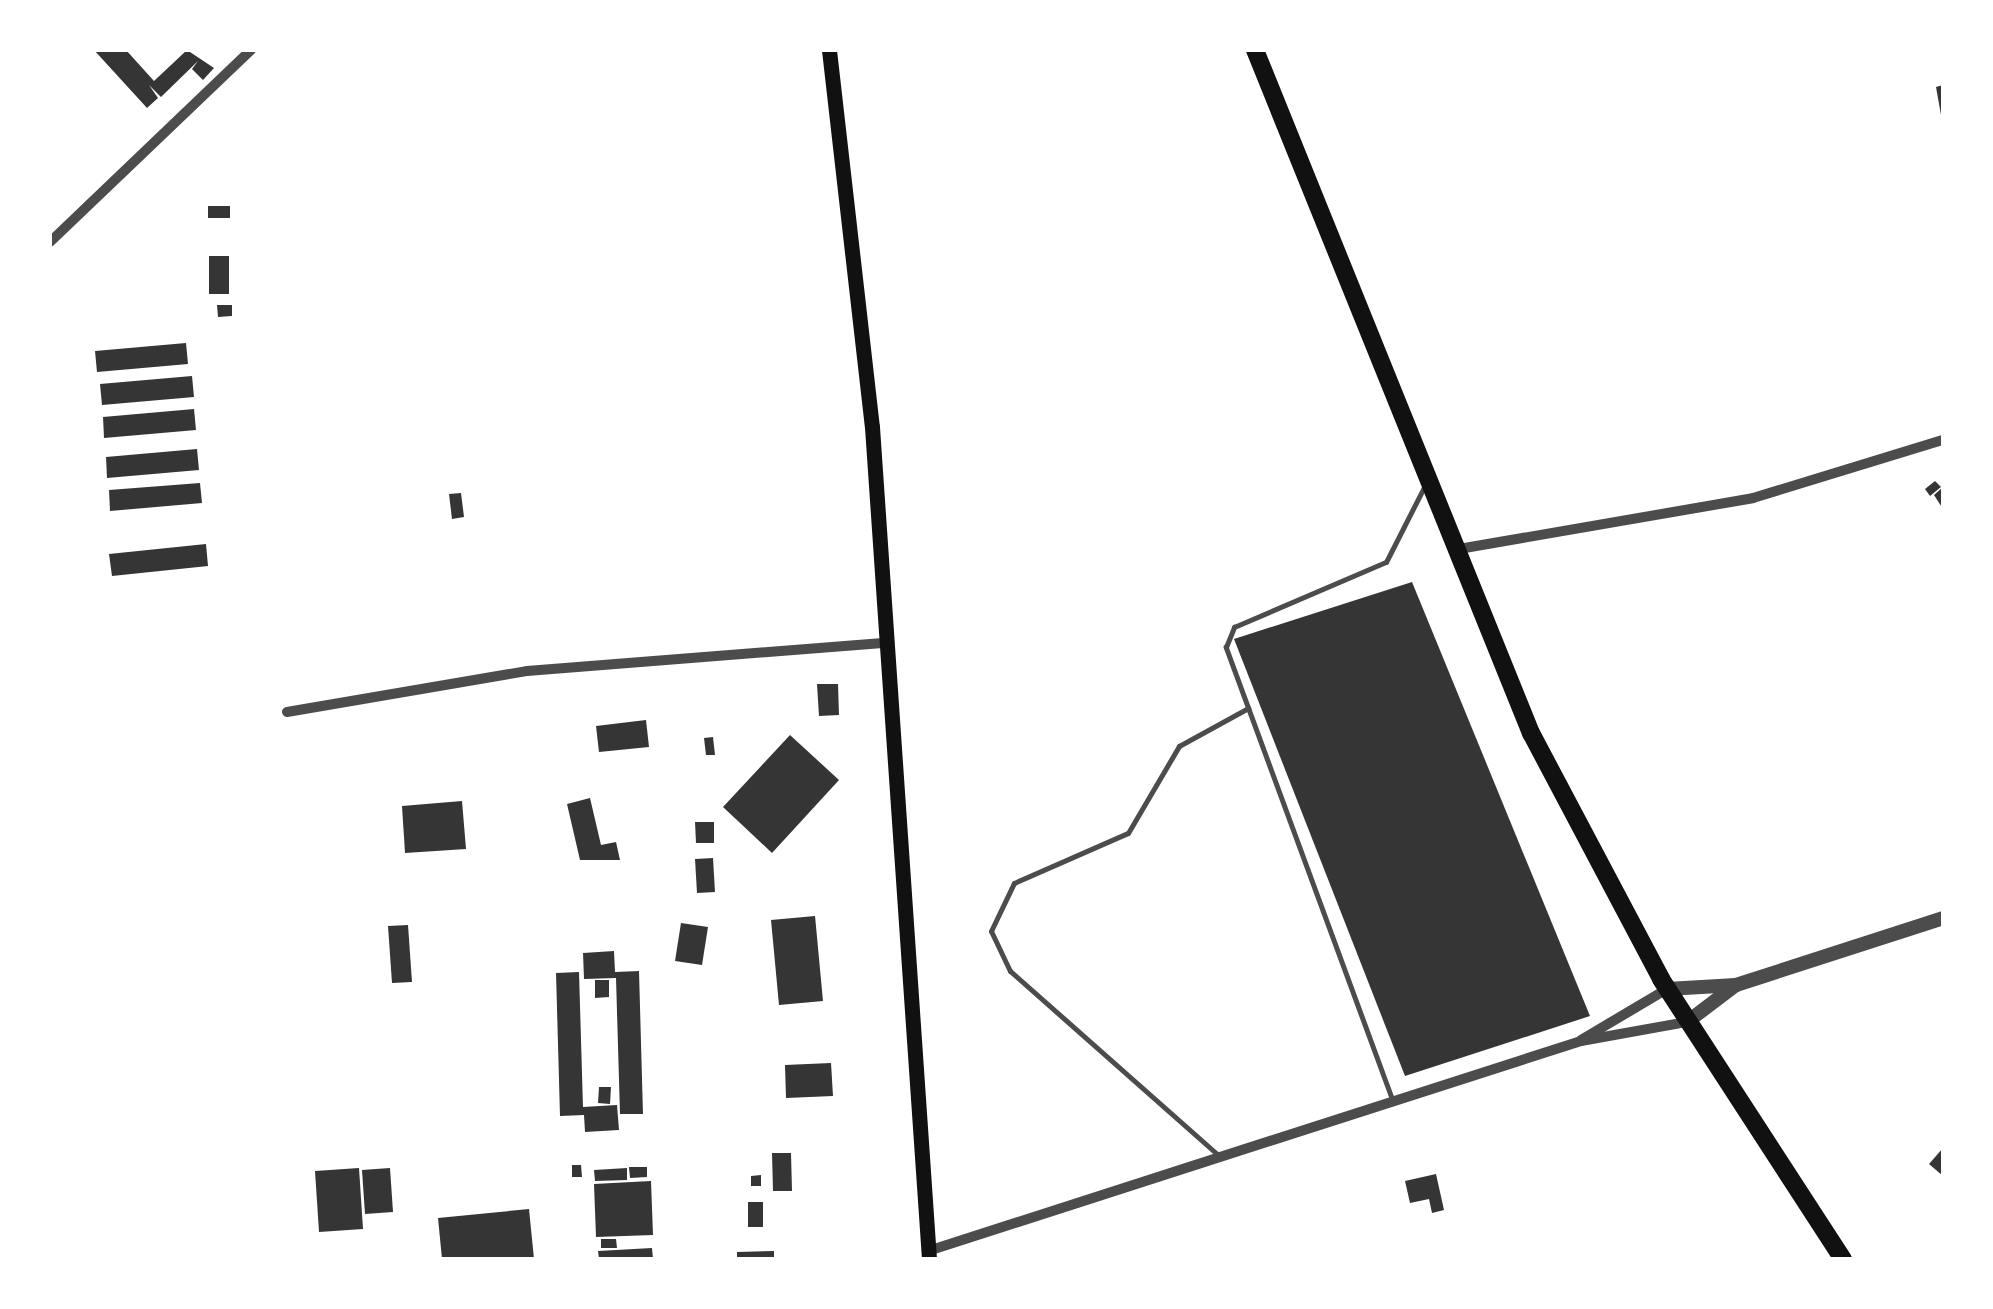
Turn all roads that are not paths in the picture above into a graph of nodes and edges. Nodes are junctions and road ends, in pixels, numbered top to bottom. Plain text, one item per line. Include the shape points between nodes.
1 (251, 50) edge
2 (829, 50) edge
3 (1255, 50) edge
4 (50, 242) edge
5 (1943, 440) edge
6 (1425, 484) junction
7 (1452, 550) junction
8 (886, 642) junction
9 (1248, 708) junction
10 (288, 712) dead end
11 (1943, 918) edge
12 (1736, 985) junction
13 (1667, 989) junction
14 (1686, 1022) junction
15 (1580, 1041) junction
16 (1392, 1099) junction
17 (1216, 1154) junction
18 (925, 1256) edge
19 (1842, 1259) edge

1 - 4 street
2 - 8 main road via 864,326
3 - 6 main road
5 - 7 street via 1754,498
6 - 7 main road
6 - 9 lane via 1386,562 1227,634
7 - 13 main road via 1531,733
8 - 10 street via 528,671
8 - 18 main road
9 - 16 lane
9 - 17 lane via 1179,746 1128,832 1014,883 991,931 1010,972
11 - 12 street
12 - 13 street
12 - 14 street
13 - 14 main road
13 - 15 street
14 - 15 street
14 - 19 main road
15 - 16 street
16 - 17 street
17 - 18 street

